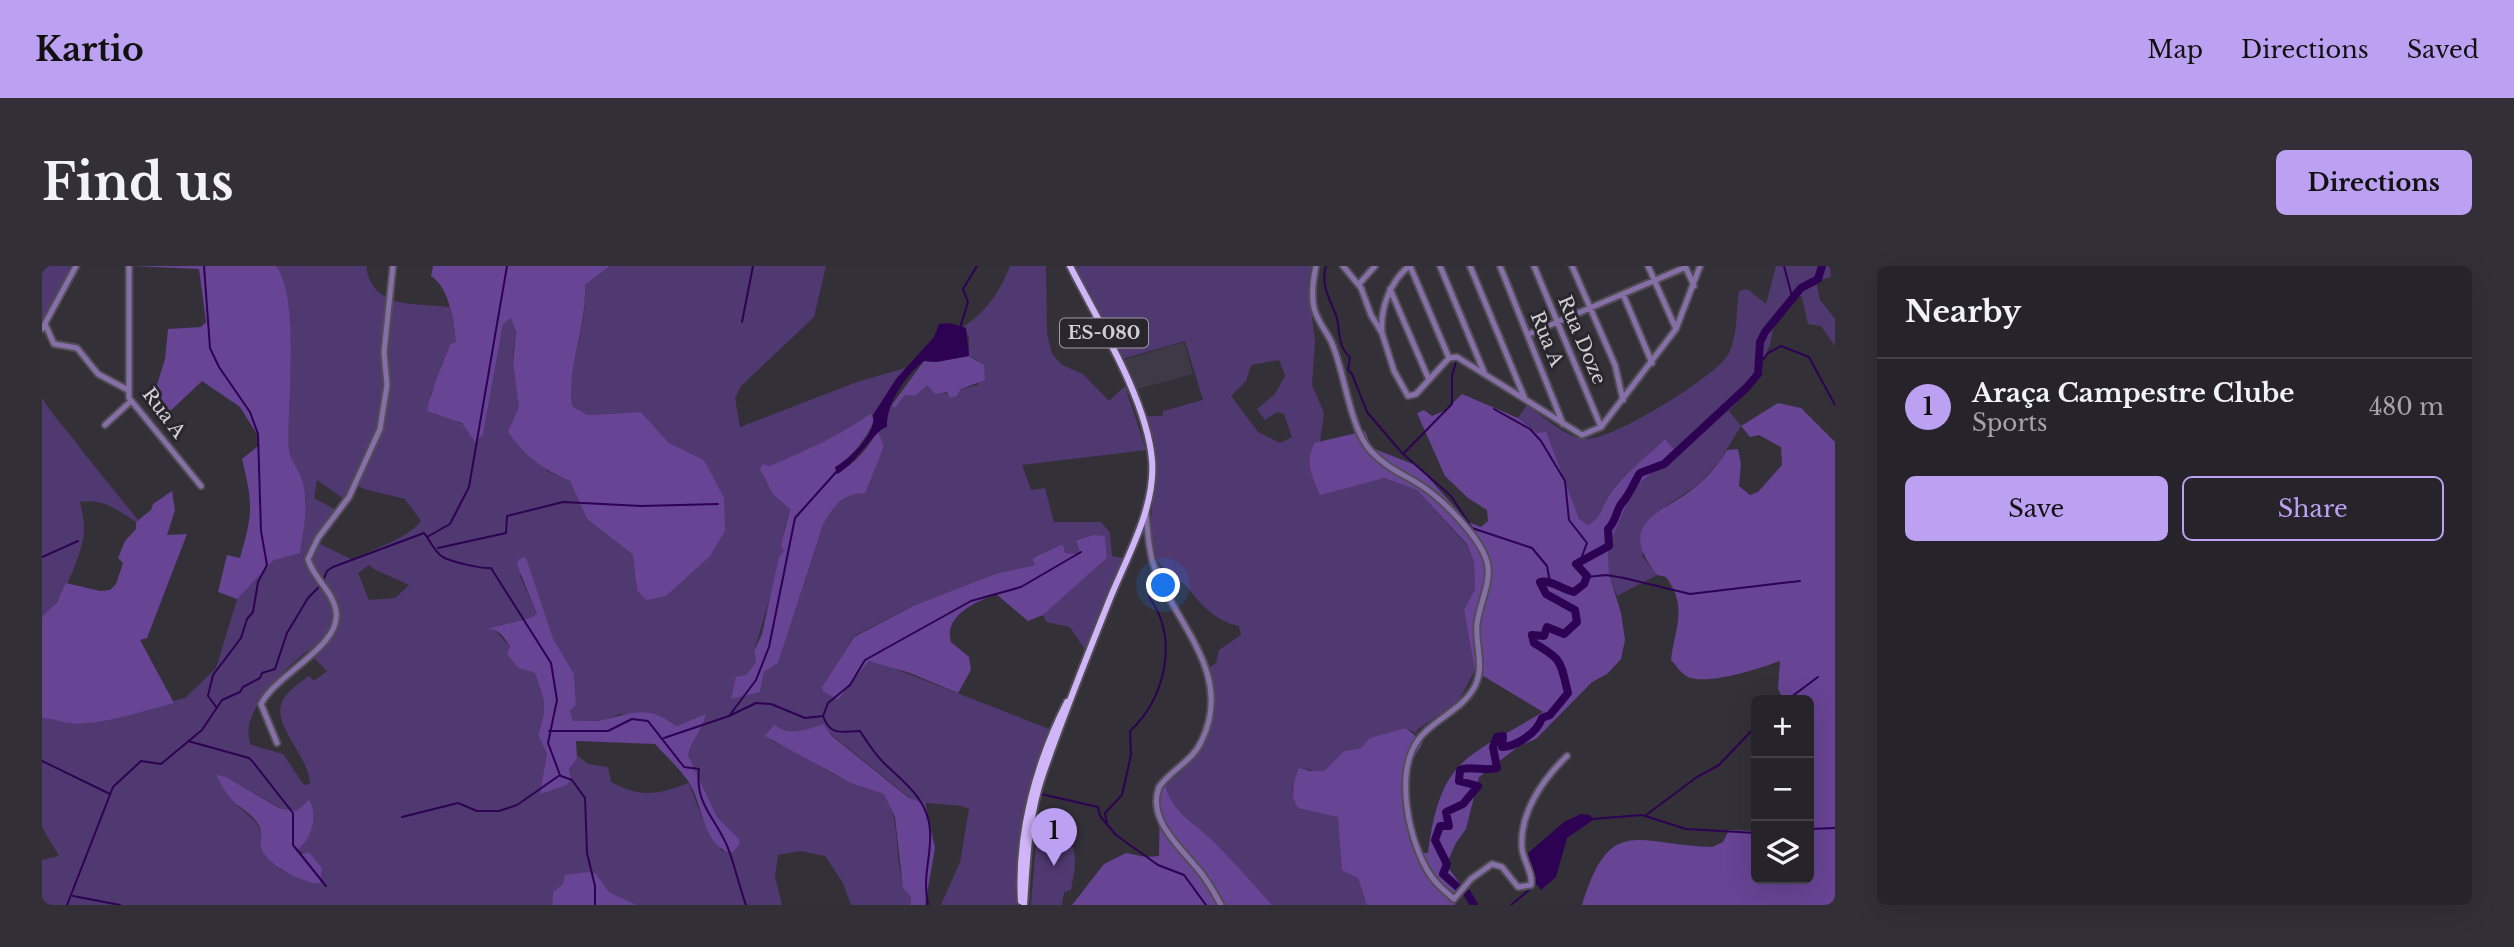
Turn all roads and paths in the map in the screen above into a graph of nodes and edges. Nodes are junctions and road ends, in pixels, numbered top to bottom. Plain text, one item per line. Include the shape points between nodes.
1 (76, 266) edge
2 (129, 266) edge
3 (393, 266) edge
4 (1070, 266) edge
5 (1316, 266) edge
6 (1343, 266) edge
7 (1375, 266) edge
8 (1410, 266) edge
9 (1440, 266) edge
10 (1470, 266) edge
11 (1500, 266) edge
12 (1534, 266) edge
13 (1572, 266) edge
14 (1648, 266) edge
15 (1700, 266) edge
16 (1686, 267) edge
17 (1654, 280) junction
18 (1359, 284) junction
19 (1694, 287) junction
20 (1390, 289) junction
21 (1623, 294) junction
22 (1590, 307) junction
23 (1557, 321) junction
24 (43, 326) edge
25 (1676, 328) junction
26 (1382, 332) junction
27 (1529, 334) junction
28 (1449, 358) junction
29 (1652, 363) junction
30 (1484, 372) junction
31 (1429, 380) junction
32 (128, 390) junction
33 (1525, 398) junction
34 (1623, 400) junction
35 (131, 401) junction
36 (1563, 424) junction
37 (105, 425) dead end
38 (1601, 427) junction
39 (201, 486) dead end
40 (1145, 510) junction
41 (277, 743) dead end
42 (1567, 756) dead end
43 (1023, 905) edge
44 (1221, 905) edge

1 - 24 street
2 - 32 street, Rua A
3 - 41 street via 380,429 349,497 308,559 311,571 334,603 336,627 329,640 283,676 261,704
4 - 40 main road, ES-080 via 1120,366 1148,436 1153,470
5 - 42 street via 1315,310 1339,362 1359,431 1369,449 1387,468 1423,487 1451,511 1483,550 1489,570 1477,626 1480,672 1476,684 1465,701 1418,741 1405,778 1421,857 1432,878 1454,899 1492,864 1502,867 1518,887 1531,885 1522,840 1530,805
6 - 18 street
7 - 18 street
8 - 20 street
8 - 28 street
9 - 30 street
10 - 33 street
11 - 27 street, Rua A
12 - 23 street, Rua Doze
13 - 22 street
14 - 17 street
15 - 19 street
16 - 17 street
16 - 19 street
17 - 21 street
17 - 25 street
18 - 26 street
19 - 25 street
20 - 26 street
20 - 31 street
21 - 22 street
21 - 29 street
22 - 23 street
22 - 34 street via 1615,365
23 - 27 street
23 - 38 street, Rua Doze
24 - 32 street via 54,344 77,348 98,374
25 - 29 street
26 - 31 street via 1406,394 1412,396
27 - 36 street, Rua A
28 - 30 street via 1457,357
28 - 31 street
29 - 34 street
30 - 33 street
32 - 35 street, Rua A
33 - 36 street
34 - 38 street
35 - 37 street
35 - 39 street, Rua A
36 - 38 street via 1583,435
40 - 43 main road, ES-080 via 1072,695 1048,742 1032,792 1021,863
40 - 44 street via 1154,566 1196,646 1212,705 1202,742 1160,787 1158,808 1170,837

